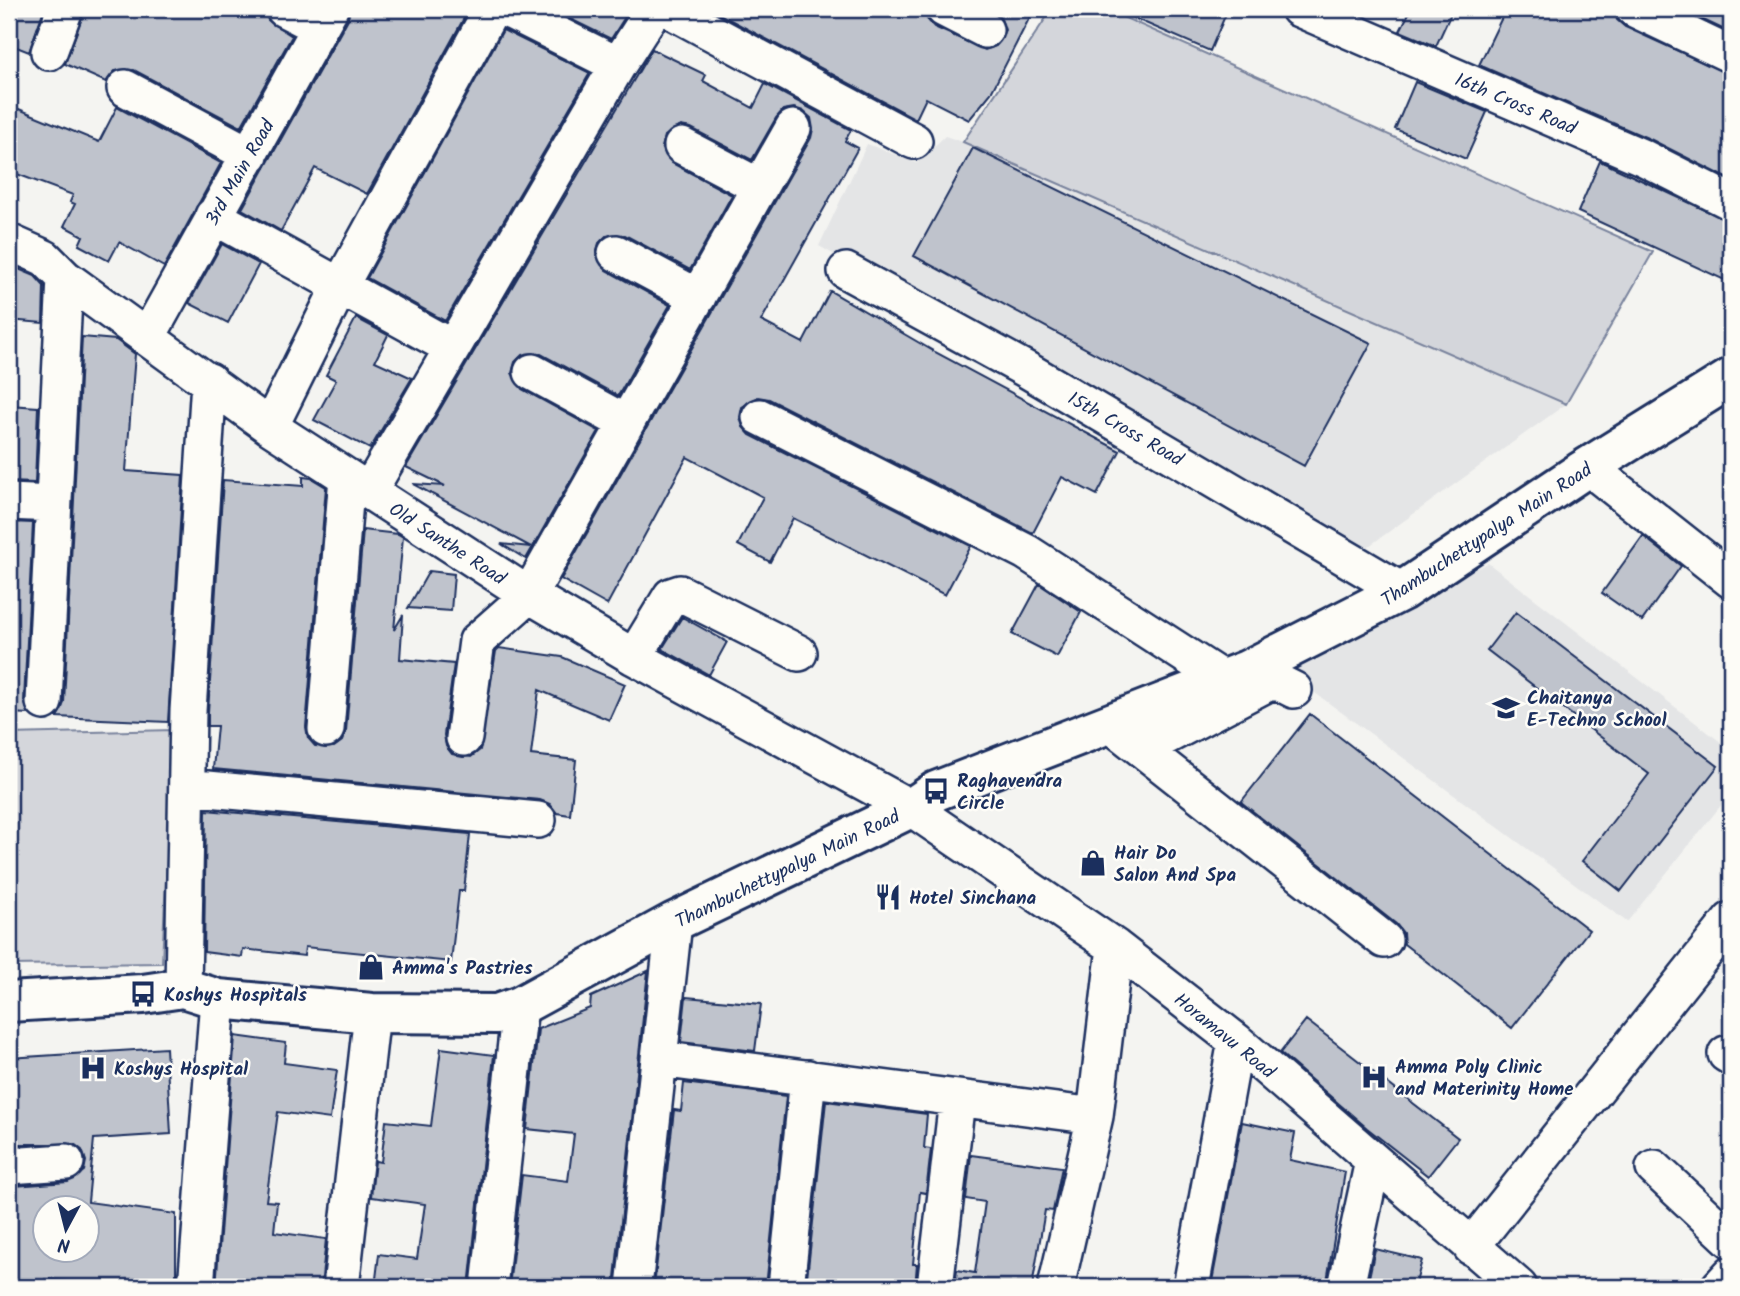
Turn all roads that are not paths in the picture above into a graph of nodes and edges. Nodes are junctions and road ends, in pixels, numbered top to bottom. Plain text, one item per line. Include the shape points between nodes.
1 (65, 9) edge
2 (284, 9) edge
3 (492, 9) edge
4 (506, 9) edge
5 (654, 9) edge
6 (668, 9) edge
7 (944, 9) edge
8 (1299, 9) edge
9 (1644, 11) edge
10 (324, 18) edge
11 (985, 30) dead end
12 (49, 52) dead end
13 (1731, 55) edge
14 (618, 65) junction
15 (125, 88) dead end
16 (793, 128) dead end
17 (914, 141) dead end
18 (682, 146) dead end
19 (250, 155) junction
20 (760, 187) junction
21 (1731, 202) edge
22 (213, 216) junction
23 (9, 242) edge
24 (616, 253) dead end
25 (846, 271) dead end
26 (65, 278) junction
27 (340, 286) junction
28 (698, 297) junction
29 (148, 336) junction
30 (451, 348) junction
31 (532, 372) dead end
32 (1731, 378) edge
33 (209, 381) junction
34 (760, 417) dead end
35 (626, 423) junction
36 (270, 427) junction
37 (1588, 467) junction
38 (358, 484) junction
39 (9, 502) edge
40 (53, 504) junction
41 (1731, 580) edge
42 (1402, 591) junction
43 (529, 595) junction
44 (799, 653) dead end
45 (634, 657) junction
46 (1224, 680) junction
47 (1294, 690) dead end
48 (44, 702) dead end
49 (1110, 724) junction
50 (326, 729) dead end
51 (464, 738) dead end
52 (1142, 749) junction
53 (187, 787) junction
54 (911, 808) junction
55 (538, 820) dead end
56 (1731, 920) edge
57 (674, 922) junction
58 (1384, 940) dead end
59 (1115, 947) junction
60 (201, 994) junction
61 (9, 1003) edge
62 (520, 1006) junction
63 (372, 1013) junction
64 (1236, 1041) junction
65 (659, 1059) junction
66 (808, 1077) junction
67 (957, 1100) junction
68 (1095, 1116) junction
69 (1373, 1161) junction
70 (66, 1162) dead end
71 (9, 1166) edge
72 (1654, 1168) dead end
73 (1731, 1240) edge
74 (1471, 1247) junction
75 (1731, 1273) edge
76 (1505, 1282) edge
77 (196, 1287) edge
78 (341, 1287) edge
79 (489, 1287) edge
80 (634, 1287) edge
81 (786, 1287) edge
82 (935, 1287) edge
83 (1056, 1287) edge
84 (1191, 1287) edge
85 (1346, 1287) edge
86 (1719, 1287) edge

1 - 12 street
2 - 10 street
3 - 27 street
4 - 14 street
5 - 14 street
6 - 17 street
7 - 11 street
8 - 21 street, 16th Cross Road via 1644,158
9 - 13 street
10 - 19 street, 3rd Main Road
14 - 30 street
15 - 19 street
16 - 20 street
18 - 20 street
19 - 22 street, 3rd Main Road
20 - 28 street
22 - 27 street
22 - 29 street, 3rd Main Road
23 - 26 street, Old Santhe Road via 45,258
24 - 28 street
25 - 42 street, 15th Cross Road via 1027,370
26 - 29 street, Old Santhe Road
26 - 40 street
27 - 30 street
27 - 36 street
28 - 35 street
29 - 33 street, Old Santhe Road
30 - 38 street
31 - 35 street
32 - 37 main road, Thambuchettypalya Main Road
33 - 36 street, Old Santhe Road
33 - 53 street
34 - 46 street via 1026,552
35 - 43 street
36 - 38 street, Old Santhe Road
37 - 41 street
37 - 42 main road, Thambuchettypalya Main Road
38 - 43 street, Old Santhe Road
38 - 50 street
39 - 40 street
40 - 48 street
42 - 46 main road, Thambuchettypalya Main Road
43 - 45 street, Old Santhe Road
43 - 51 street via 477,640
44 - 45 street via 680,593 671,596
45 - 54 street, Old Santhe Road
46 - 49 main road, Thambuchettypalya Main Road
47 - 52 street via 1278,682 1268,683
49 - 52 street
49 - 54 main road, Thambuchettypalya Main Road via 936,791
52 - 58 street
53 - 55 street
53 - 60 street
54 - 57 main road, Thambuchettypalya Main Road
54 - 59 street, Horamavu Road
56 - 74 street
57 - 62 main road, Thambuchettypalya Main Road
57 - 65 street
59 - 64 street, Horamavu Road
59 - 68 street
60 - 61 main road, Thambuchettypalya Main Road
60 - 63 main road, Thambuchettypalya Main Road
60 - 77 street
62 - 63 main road, Thambuchettypalya Main Road via 497,1014
62 - 79 street
63 - 78 street
64 - 69 street, Horamavu Road
64 - 84 street
65 - 66 street
65 - 80 street
66 - 67 street
66 - 81 street
67 - 68 street
67 - 82 street
68 - 83 street
69 - 74 street, Horamavu Road
69 - 85 street
70 - 71 street
72 - 73 street
74 - 76 street, Horamavu Road
75 - 86 street

